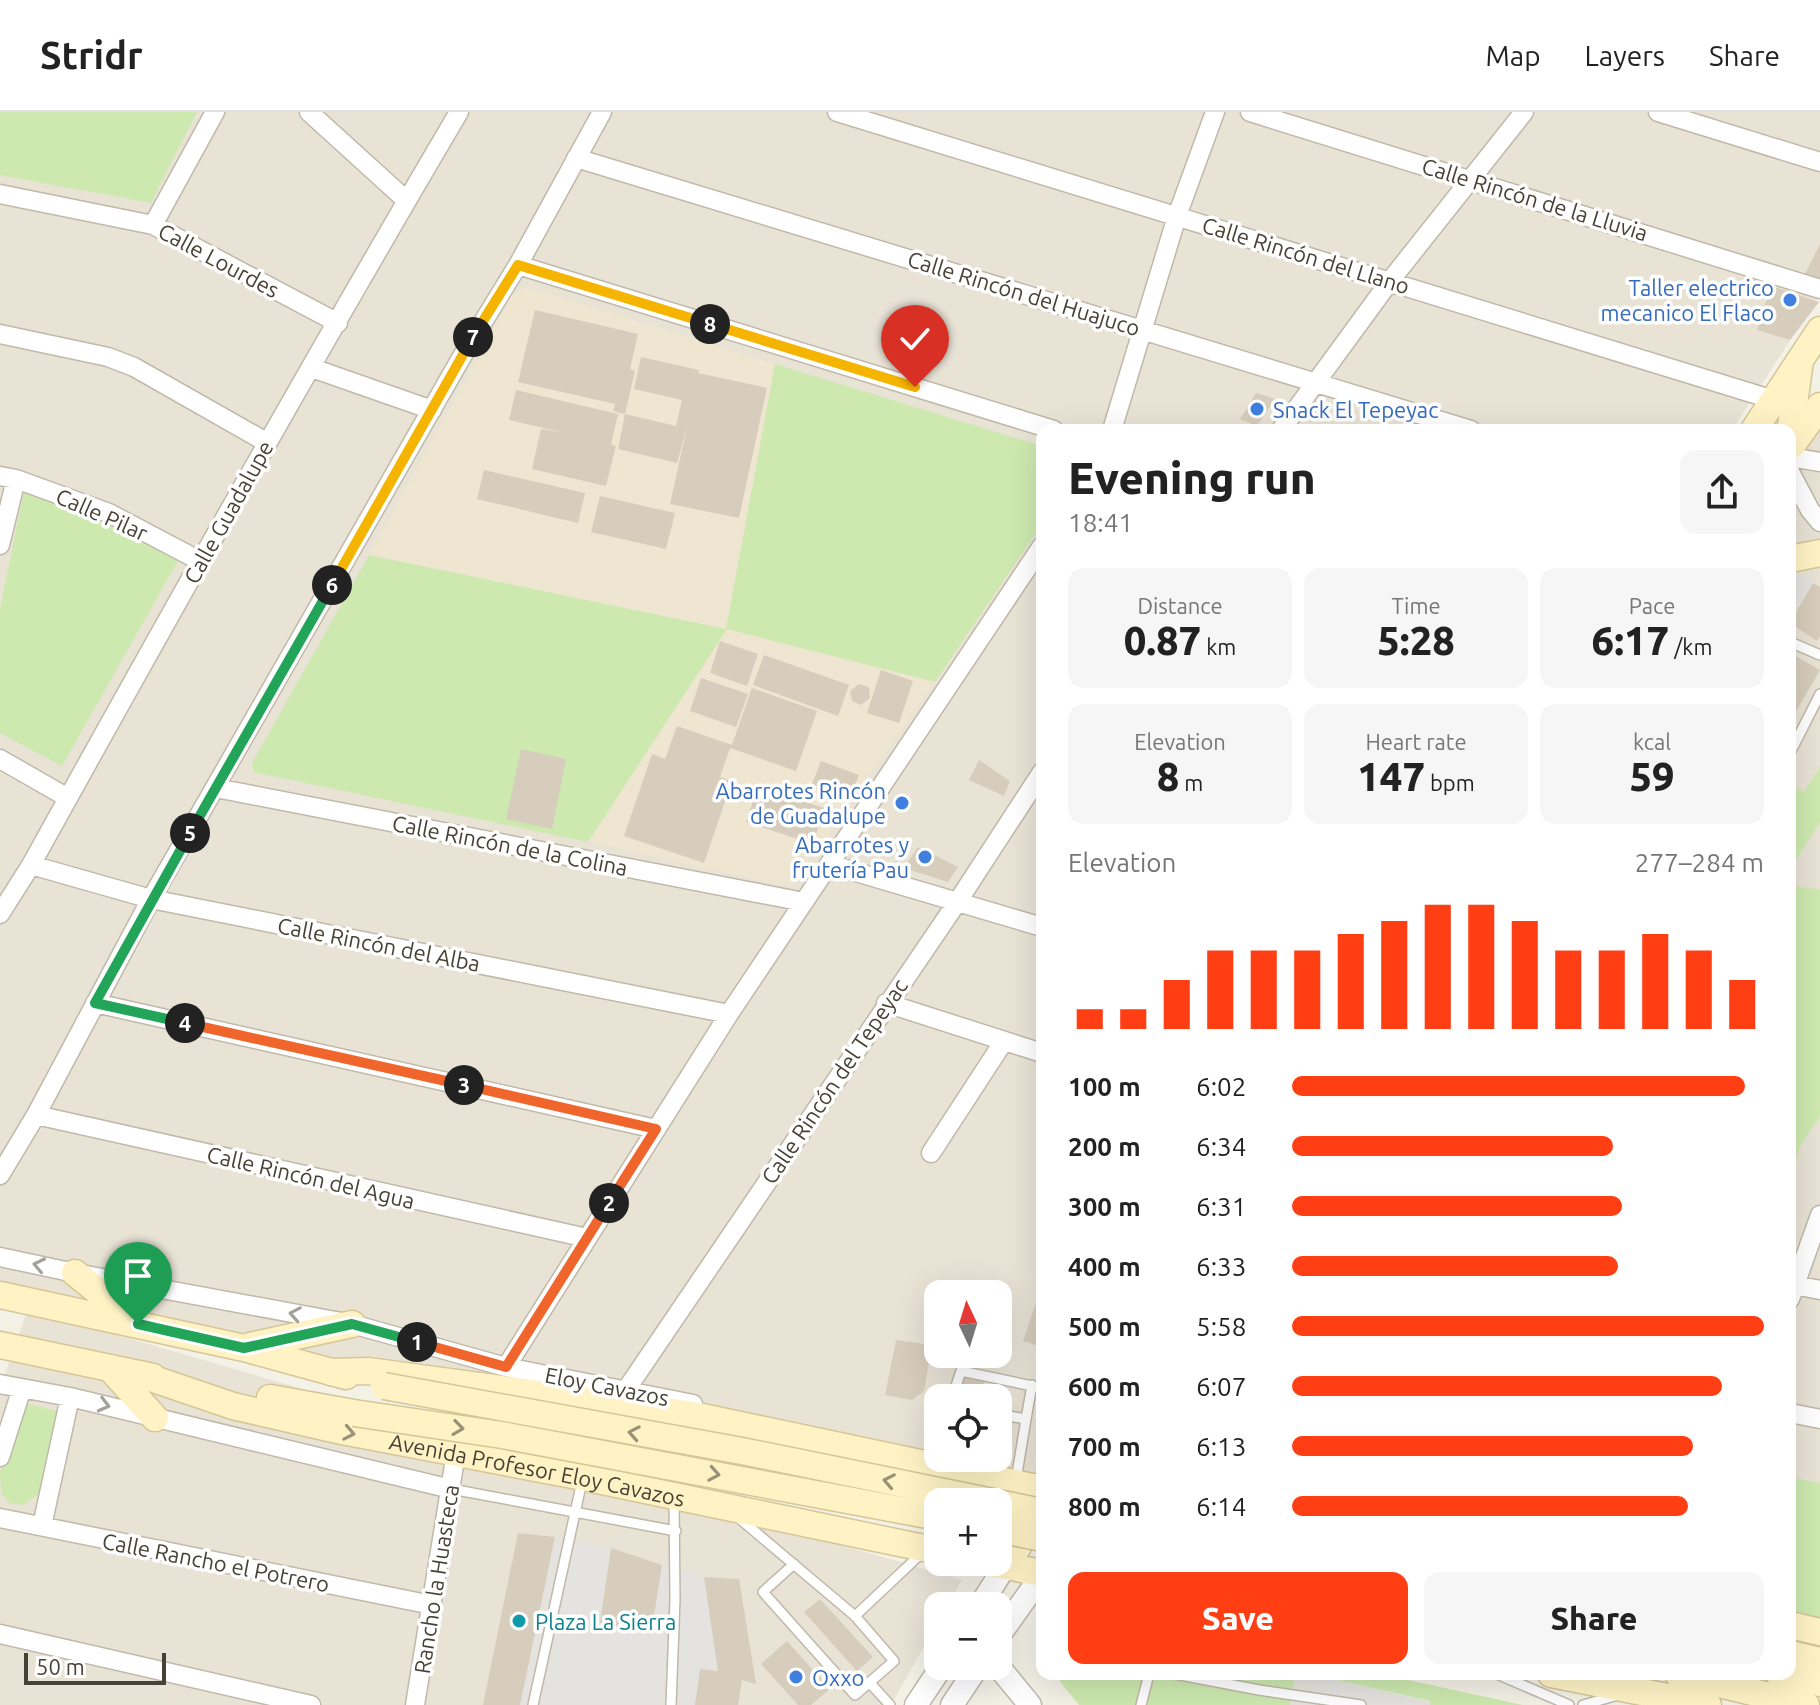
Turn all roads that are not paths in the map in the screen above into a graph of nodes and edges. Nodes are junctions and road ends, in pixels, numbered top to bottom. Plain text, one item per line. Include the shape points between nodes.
1 (215, 112) edge
2 (309, 112) edge
3 (459, 112) edge
4 (602, 112) edge
5 (837, 112) edge
6 (1215, 112) edge
7 (1250, 112) edge
8 (1524, 112) edge
9 (1658, 112) edge
10 (576, 158) junction
11 (1820, 162) edge
12 (1472, 179) junction
13 (0, 194) edge
14 (407, 201) junction
15 (1177, 216) junction
16 (153, 225) junction
17 (518, 265) junction
18 (1390, 281) junction
19 (1820, 289) edge
20 (338, 323) junction
21 (1143, 329) junction
22 (1820, 330) edge
23 (0, 334) edge
24 (1801, 358) junction
25 (312, 368) junction
26 (1316, 383) junction
27 (1774, 400) junction
28 (1820, 406) edge
29 (432, 410) junction
30 (1036, 424) edge
31 (1114, 424) edge
32 (1285, 424) edge
33 (1451, 424) edge
34 (1758, 424) edge
35 (1792, 424) edge
36 (1796, 440) edge
37 (266, 442) junction
38 (1796, 458) edge
39 (1820, 462) edge
40 (8, 477) edge
41 (1796, 483) edge
42 (1820, 522) edge
43 (0, 545) edge
44 (1820, 553) edge
45 (1036, 555) edge
46 (1796, 558) edge
47 (200, 561) junction
48 (1796, 645) edge
49 (1820, 655) edge
50 (1820, 694) edge
51 (1796, 741) edge
52 (0, 759) edge
53 (216, 788) junction
54 (68, 798) junction
55 (1033, 800) edge
56 (829, 864) junction
57 (31, 865) junction
58 (151, 899) junction
59 (958, 901) junction
60 (804, 902) junction
61 (0, 914) edge
62 (1036, 925) edge
63 (95, 1003) junction
64 (886, 1003) junction
65 (729, 1014) junction
66 (1004, 1041) junction
67 (1036, 1051) edge
68 (36, 1115) junction
69 (656, 1129) junction
70 (931, 1153) dead end
71 (0, 1175) edge
72 (1820, 1215) edge
73 (587, 1238) junction
74 (0, 1257) edge
75 (75, 1273) junction
76 (1796, 1281) edge
77 (1820, 1290) edge
78 (1796, 1292) edge
79 (0, 1295) edge
80 (138, 1324) junction
81 (352, 1324) junction
82 (0, 1345) edge
83 (244, 1348) junction
84 (506, 1367) junction
85 (110, 1368) junction
86 (331, 1372) junction
87 (139, 1374) junction
88 (0, 1384) edge
89 (955, 1384) edge
90 (1036, 1386) edge
91 (22, 1388) junction
92 (1036, 1389) edge
93 (626, 1390) junction
94 (70, 1397) junction
95 (1796, 1414) edge
96 (1012, 1416) edge
97 (155, 1418) junction
98 (1026, 1419) junction
99 (1820, 1419) edge
100 (795, 1436) junction
101 (456, 1453) junction
102 (877, 1454) junction
103 (0, 1457) edge
104 (924, 1459) edge
105 (957, 1472) edge
106 (583, 1477) junction
107 (956, 1488) edge
108 (987, 1488) edge
109 (1004, 1488) edge
110 (451, 1489) junction
111 (1036, 1490) edge
112 (1012, 1494) edge
113 (674, 1497) junction
114 (1012, 1500) edge
115 (1036, 1508) edge
116 (728, 1509) junction
117 (575, 1512) junction
118 (924, 1514) edge
119 (1036, 1517) edge
120 (0, 1518) edge
121 (781, 1519) junction
122 (42, 1526) junction
123 (676, 1531) junction
124 (1012, 1532) edge
125 (850, 1533) junction
126 (1036, 1537) edge
127 (1012, 1545) edge
128 (924, 1548) edge
129 (924, 1557) edge
130 (794, 1564) junction
131 (1012, 1567) edge
132 (1036, 1573) edge
133 (1036, 1583) edge
134 (432, 1605) junction
135 (855, 1616) junction
136 (1012, 1617) edge
137 (1796, 1626) edge
138 (1820, 1632) edge
139 (0, 1634) edge
140 (1796, 1655) edge
141 (1820, 1661) edge
142 (1796, 1678) edge
143 (933, 1680) edge
144 (969, 1680) edge
145 (1009, 1680) edge
146 (1147, 1680) edge
147 (1206, 1680) edge
148 (1511, 1680) edge
149 (1582, 1680) edge
150 (1703, 1680) edge
151 (869, 1682) junction
152 (1820, 1683) edge
153 (1634, 1690) junction
154 (311, 1705) edge
155 (415, 1705) edge
156 (533, 1705) edge
157 (671, 1705) edge
158 (890, 1705) edge
159 (916, 1705) edge
160 (952, 1705) edge
161 (1030, 1705) edge
162 (1141, 1705) edge
163 (1361, 1705) edge
164 (1569, 1705) edge
165 (1583, 1705) edge
166 (1708, 1705) edge
167 (1806, 1705) edge

1 - 16 street
2 - 14 street
3 - 14 street, Calle Guadalupe
4 - 10 street
5 - 15 street, Calle Rincón del Llano
6 - 15 street
7 - 12 street, Calle Rincón de la Lluvia
8 - 12 street
9 - 11 street
10 - 17 street
10 - 21 street, Calle Rincón del Huajuco
12 - 18 street
12 - 19 street, Calle Rincón de la Lluvia
13 - 16 street, Calle Lourdes
14 - 20 street, Calle Guadalupe
15 - 18 street, Calle Rincón del Llano
15 - 21 street
16 - 20 street, Calle Lourdes
17 - 29 street
17 - 30 street
18 - 26 street
18 - 27 street, Calle Rincón del Llano
20 - 25 street, Calle Guadalupe
21 - 26 street, Calle Rincón del Huajuco
21 - 31 street
22 - 24 main road
23 - 37 street via 134,367
24 - 27 main road
24 - 35 main road
25 - 29 street
25 - 37 street, Calle Guadalupe
26 - 32 street
26 - 33 street, Calle Rincón del Huajuco
27 - 34 main road
28 - 36 main road
29 - 53 street
37 - 47 street, Calle Guadalupe
38 - 39 street
40 - 43 street
40 - 47 street, Calle Pilar via 109,513
41 - 42 street
44 - 46 main road
45 - 56 street
47 - 54 street, Calle Guadalupe
48 - 49 lane
50 - 51 lane
52 - 54 street
53 - 58 street
53 - 60 street, Calle Rincón de la Colina
54 - 57 street, Calle Guadalupe
55 - 59 street, Calle Rincón del Tepeyac
56 - 59 street
56 - 60 street
57 - 58 street, Calle Rincón del Alba
57 - 61 street, Calle Guadalupe
58 - 63 street
58 - 65 street, Calle Rincón del Alba
59 - 62 street
59 - 64 street, Calle Rincón del Tepeyac
60 - 65 street
63 - 68 street
63 - 69 street
64 - 66 street
64 - 93 street, Calle Rincón del Tepeyac
65 - 69 street
66 - 67 street
66 - 70 street
68 - 71 street
68 - 73 street, Calle Rincón del Agua
69 - 73 street
72 - 76 street
73 - 84 street
75 -> 74 street, Eloy Cavazos
75 - 80 main road
81 -> 75 street, Eloy Cavazos
77 - 78 street
79 - 80 main road
80 - 83 main road
81 - 83 main road
81 - 84 street, Eloy Cavazos
82 - 85 main road, Avenida Profesor Eloy Cavazos
83 - 86 main road
84 - 93 street, Eloy Cavazos
85 - 87 main road, Avenida Profesor Eloy Cavazos
85 - 97 main road
86 - 100 main road via 368,1371 677,1413
107 -> 86 main road, bridge via 384,1386
87 -> 101 main road, Avenida Profesor Eloy Cavazos via 233,1406
87 -> 118 main road, Avenida Profesor Eloy Cavazos, bridge
88 - 91 street
89 - 90 lane via 961,1371
91 - 94 street
91 - 103 street
92 - 98 lane
93 - 100 street, Eloy Cavazos via 755,1419
94 -> 97 street
94 - 122 street
95 - 99 street
96 - 98 lane
97 - 110 street
98 - 109 lane
100 - 102 main road
100 - 121 main road via 826,1460 830,1473 814,1508
101 - 106 main road, Avenida Profesor Eloy Cavazos
101 - 110 street, Rancho la Huasteca
102 - 104 main road
102 - 125 main road via 843,1479 840,1508
105 - 108 main road
106 - 113 main road, Avenida Profesor Eloy Cavazos
106 - 117 lane
110 - 117 lane
110 - 134 street, Rancho la Huasteca
111 - 112 main road
113 - 116 main road, Avenida Profesor Eloy Cavazos
113 - 123 lane
114 - 115 main road, bridge
116 - 121 main road, Avenida Profesor Eloy Cavazos
116 - 130 lane
117 - 123 lane
117 - 156 lane
119 - 127 main road
120 - 122 street, Calle Rancho el Potrero
121 - 125 main road, Avenida Profesor Eloy Cavazos
122 - 134 street, Calle Rancho el Potrero
123 - 157 lane
124 - 126 main road, bridge
125 - 128 main road, Avenida Profesor Eloy Cavazos
129 - 135 lane
130 - 135 lane
130 - 151 lane via 763,1592 855,1695
131 - 132 main road
133 - 136 street
134 - 155 street, Rancho la Huasteca
135 - 151 lane via 894,1661
137 - 138 main road
139 - 154 street
140 - 141 main road
142 - 152 main road
143 - 159 street
144 - 160 street
145 - 161 street
146 - 162 lane
147 - 163 lane
148 - 164 lane
149 - 153 main road
150 - 167 main road
151 - 158 lane
153 - 165 lane
153 - 166 main road

